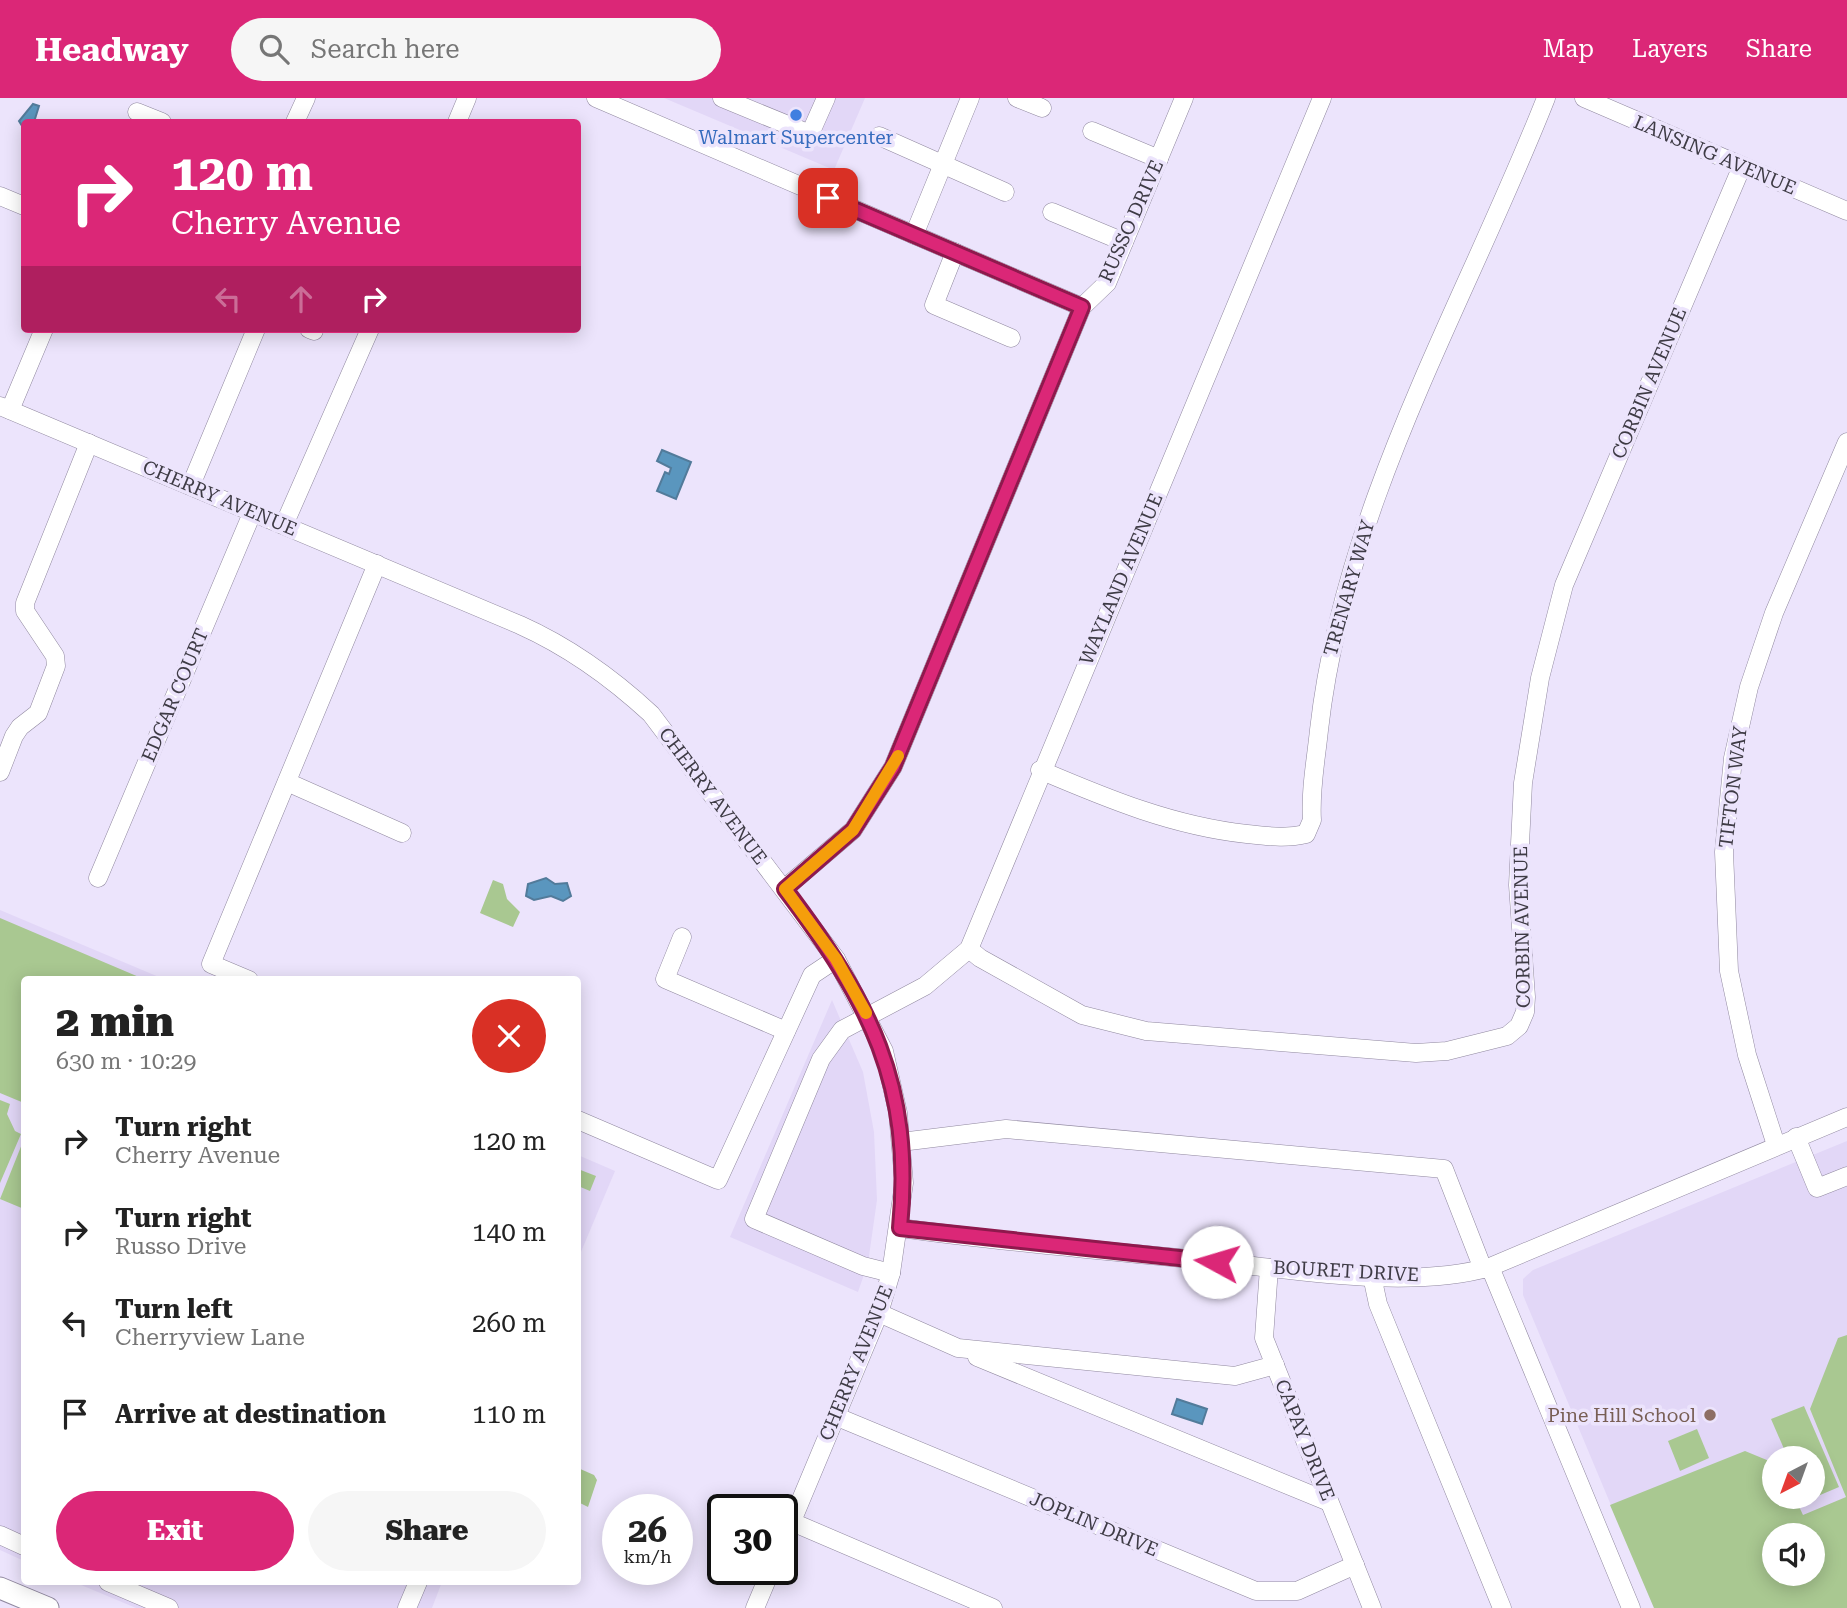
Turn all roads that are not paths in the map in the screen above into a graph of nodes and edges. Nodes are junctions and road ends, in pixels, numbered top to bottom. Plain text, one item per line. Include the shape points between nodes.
1 (306, 98) edge
2 (467, 98) edge
3 (596, 98) edge
4 (722, 98) edge
5 (826, 98) edge
6 (970, 98) edge
7 (1017, 98) edge
8 (1184, 98) edge
9 (1322, 98) edge
10 (1546, 98) edge
11 (1584, 98) edge
12 (1042, 108) dead end
13 (137, 111) edge
14 (155, 119) edge
15 (296, 119) edge
16 (458, 119) edge
17 (1092, 131) dead end
18 (879, 136) dead end
19 (1159, 159) junction
20 (943, 164) junction
21 (1742, 166) junction
22 (1005, 192) dead end
23 (0, 196) edge
24 (21, 205) edge
25 (1847, 211) edge
26 (1052, 212) dead end
27 (914, 234) junction
28 (1124, 242) junction
29 (955, 252) junction
30 (1082, 307) junction
31 (42, 333) edge
32 (254, 333) edge
33 (368, 333) edge
34 (1011, 338) dead end
35 (5, 408) edge
36 (1847, 442) edge
37 (89, 443) junction
38 (191, 485) junction
39 (253, 512) junction
40 (284, 525) junction
41 (377, 564) junction
42 (1040, 770) junction
43 (0, 772) edge
44 (287, 782) junction
45 (402, 833) dead end
46 (98, 878) dead end
47 (785, 889) junction
48 (682, 937) dead end
49 (969, 949) junction
50 (836, 959) junction
51 (240, 976) edge
52 (869, 1018) junction
53 (786, 1031) junction
54 (1847, 1117) edge
55 (581, 1121) edge
56 (1796, 1137) junction
57 (901, 1142) junction
58 (1776, 1145) junction
59 (1847, 1175) edge
60 (900, 1228) junction
61 (1269, 1268) junction
62 (1487, 1268) junction
63 (891, 1273) junction
64 (1372, 1276) junction
65 (879, 1313) junction
66 (958, 1349) junction
67 (1275, 1365) junction
68 (835, 1416) junction
69 (1329, 1502) junction
70 (798, 1507) edge
71 (798, 1525) edge
72 (0, 1535) edge
73 (21, 1545) edge
74 (1355, 1565) junction
75 (115, 1585) edge
76 (417, 1585) edge
77 (765, 1585) edge
78 (0, 1588) edge
79 (48, 1608) edge
80 (169, 1608) edge
81 (407, 1608) edge
82 (755, 1608) edge
83 (993, 1608) edge
84 (1372, 1608) edge
85 (1502, 1608) edge
86 (1631, 1608) edge

1 - 15 street
2 - 16 street
3 - 27 street
4 - 5 street via 810,134
6 - 20 street
7 - 12 street
8 - 19 street, RUSSO DRIVE
9 - 42 street, WAYLAND AVENUE
10 - 42 street, TRENARY WAY via 1377,493 1353,566 1325,675 1312,820 1306,834 1291,837 1209,830 1151,816
11 - 21 street, LANSING AVENUE
13 - 14 street
17 - 19 street
18 - 20 street
19 - 28 street, RUSSO DRIVE
20 - 22 street
20 - 27 street
21 - 25 street, LANSING AVENUE
21 - 49 street, CORBIN AVENUE via 1564,584 1540,678 1523,783 1518,885 1526,997 1519,1026 1493,1041 1416,1054 1146,1031 1082,1015
23 - 24 street
26 - 28 street
27 - 29 street
28 - 30 street, RUSSO DRIVE via 1107,283
29 - 30 street
29 - 34 street via 934,305
30 - 47 street, RUSSO DRIVE via 893,767 853,830
31 - 35 street
32 - 38 street
33 - 40 street
35 - 37 street, CHERRY AVENUE
36 - 58 street, TIFTON WAY via 1774,613 1749,687 1733,758 1724,852 1729,971 1747,1055
37 - 38 street, CHERRY AVENUE
37 - 43 street via 25,603 55,656 56,666 38,713 14,736
38 - 39 street, CHERRY AVENUE
39 - 40 street, CHERRY AVENUE
39 - 46 street, EDGAR COURT
40 - 41 street, CHERRY AVENUE
41 - 44 street
41 - 47 street, CHERRY AVENUE via 549,638 620,686 651,714
42 - 49 street, WAYLAND AVENUE
44 - 45 street
44 - 51 street via 211,964
47 - 50 street, CHERRY AVENUE
48 - 53 street via 665,979
49 - 52 street, WAYLAND AVENUE via 925,986
50 - 52 street, CHERRY AVENUE
50 - 53 street via 812,975
52 - 57 street, CHERRY AVENUE via 884,1051
52 - 63 street, WAYLAND AVENUE via 842,1030 828,1045 754,1219 863,1266
53 - 55 street via 718,1180
54 - 56 street, BOURET DRIVE
56 - 58 street, BOURET DRIVE
56 - 59 street via 1817,1188
57 - 60 street, CHERRY AVENUE
57 - 62 street via 1006,1129 1444,1168
58 - 62 street, BOURET DRIVE
60 - 61 street, BOURET DRIVE
60 - 63 street, CHERRY AVENUE
61 - 64 street, BOURET DRIVE
61 - 67 street, CAPAY DRIVE via 1264,1338
62 - 64 street, BOURET DRIVE via 1439,1276
62 - 86 street
63 - 65 street, CHERRY AVENUE
64 - 85 street via 1378,1304
65 - 66 street
65 - 68 street, CHERRY AVENUE
66 - 67 street via 1235,1376
66 - 69 street
67 - 69 street, CAPAY DRIVE
68 - 70 street, CHERRY AVENUE
68 - 74 street, JOPLIN DRIVE via 1256,1591 1297,1591
69 - 74 street, CAPAY DRIVE
71 - 83 street
72 - 73 street
74 - 84 street, CAPAY DRIVE
75 - 80 street
76 - 81 street
77 - 82 street
78 - 79 main road

